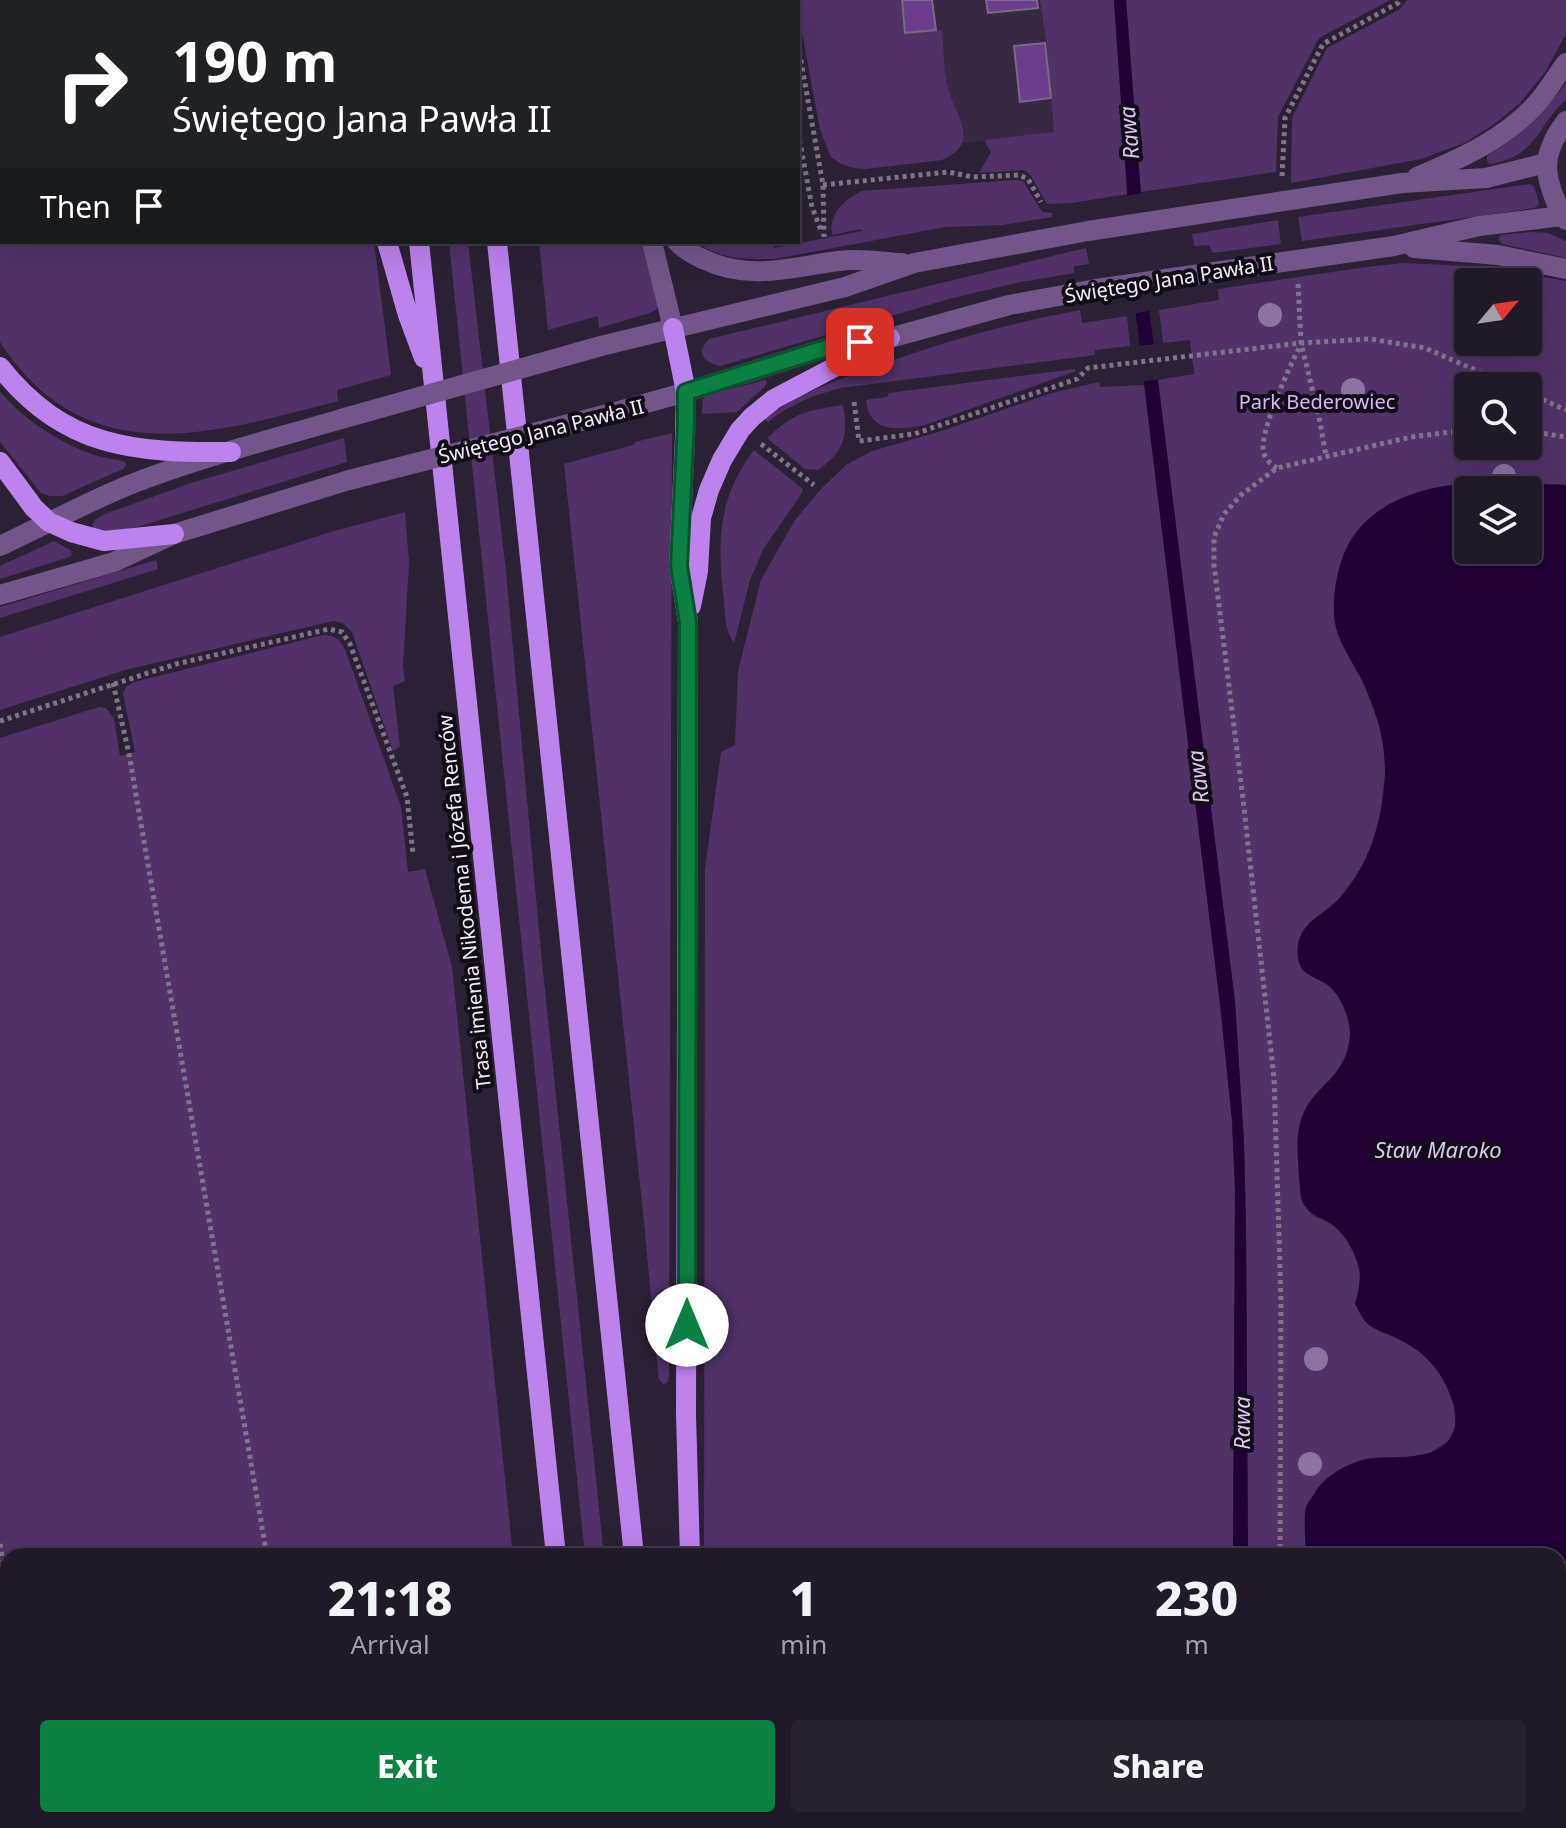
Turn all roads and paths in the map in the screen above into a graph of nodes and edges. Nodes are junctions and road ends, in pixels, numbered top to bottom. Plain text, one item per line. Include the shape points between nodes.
1 (1400, 0) edge
2 (800, 55) edge
3 (1566, 63) edge
4 (1566, 121) edge
5 (800, 143) edge
6 (1546, 163) junction
7 (1282, 177) dead end
8 (1402, 183) junction
9 (823, 185) junction
10 (1041, 202) dead end
11 (1564, 218) edge
12 (388, 244) edge
13 (419, 244) edge
14 (497, 244) edge
15 (652, 244) edge
16 (679, 244) edge
17 (1394, 246) junction
18 (914, 263) junction
19 (1566, 269) edge
20 (1297, 277) dead end
21 (673, 328) junction
22 (890, 338) junction
23 (1301, 343) junction
24 (0, 367) edge
25 (1480, 372) edge
26 (434, 385) junction
27 (686, 392) junction
28 (1542, 399) edge
29 (854, 402) dead end
30 (1566, 410) edge
31 (1454, 432) edge
32 (1542, 433) edge
33 (1566, 437) edge
34 (761, 444) dead end
35 (231, 452) junction
36 (1326, 456) junction
37 (0, 462) edge
38 (1277, 468) junction
39 (814, 485) dead end
40 (49, 522) junction
41 (174, 534) junction
42 (0, 546) edge
43 (0, 595) edge
44 (688, 622) junction
45 (113, 683) junction
46 (0, 721) edge
47 (413, 854) dead end
48 (266, 1548) edge
49 (555, 1548) edge
50 (633, 1548) edge
51 (690, 1548) edge
52 (1280, 1548) edge

1 - 7 path via 1323,44 1285,118
2 - 9 path
3 - 8 street via 1536,103 1497,137
4 - 6 street
5 - 9 path via 812,207 824,238
6 - 8 street via 1486,178
6 - 11 street via 1548,185
8 - 18 street
9 - 10 path via 948,172 1019,175 1028,179
11 - 17 street, Świętego Jana Pawła II via 1479,226
12 - 26 main road
13 - 26 main road, Trasa imienia Nikodema i Józefa Renców
14 - 50 main road
15 - 21 street
16 - 18 street via 721,268 747,272 842,260
17 - 19 street via 1498,255
17 - 22 street, Świętego Jana Pawła II via 1096,289 1009,305
18 - 21 street via 845,287
20 - 23 path
21 - 27 main road
21 - 35 street, bridge
22 - 27 street, Świętego Jana Pawła II via 829,347
22 - 44 main road via 774,399 740,430 722,460 701,518
23 - 25 path via 1370,339 1425,348
23 - 29 path via 1088,368 1077,379 914,434 859,441
23 - 36 path
23 - 38 path via 1265,436 1263,452
24 - 35 main road via 49,415 103,441 176,452
26 - 49 main road, Trasa imienia Nikodema i Józefa Renców
27 - 41 street, Świętego Jana Pawła II, bridge via 349,480
27 - 44 main road via 679,566
28 - 30 path
31 - 36 path
32 - 33 path
34 - 39 path
35 - 40 street via 130,485
36 - 38 path
37 - 40 main road
38 - 52 path via 1224,514 1214,537 1214,565 1274,1078 1281,1301
40 - 41 main road via 104,541
40 - 42 street
41 - 43 street, Świętego Jana Pawła II via 114,562
44 - 51 main road
45 - 46 path
45 - 47 path via 329,629 342,632 407,797
45 - 48 path

